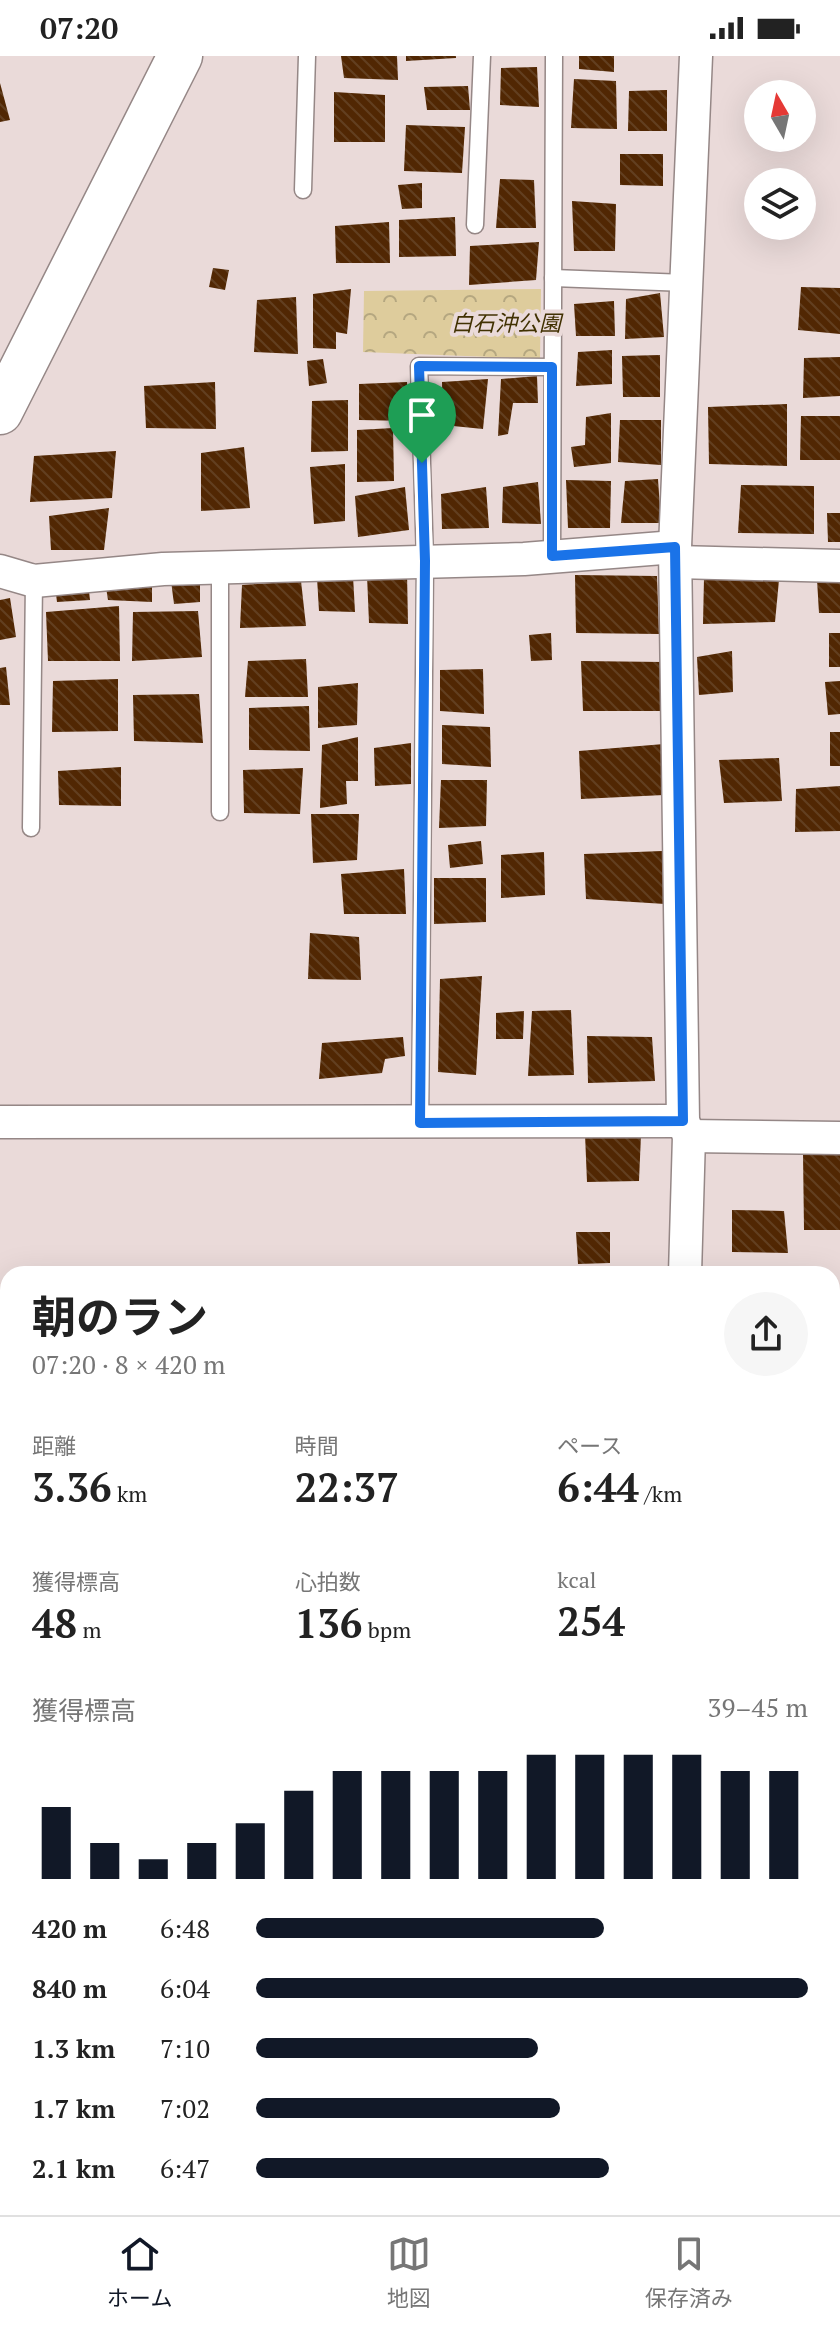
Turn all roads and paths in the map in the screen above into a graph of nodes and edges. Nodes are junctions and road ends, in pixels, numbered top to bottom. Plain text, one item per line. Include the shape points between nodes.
1 (180, 56) edge
2 (307, 56) edge
3 (482, 56) edge
4 (554, 56) edge
5 (696, 56) edge
6 (303, 190) dead end
7 (475, 225) dead end
8 (553, 278) junction
9 (686, 283) junction
10 (552, 367) junction
11 (0, 412) edge
12 (675, 555) junction
13 (552, 556) junction
14 (425, 561) junction
15 (840, 566) edge
16 (220, 567) junction
17 (0, 571) edge
18 (34, 581) junction
19 (220, 812) dead end
20 (31, 828) dead end
21 (0, 1122) edge
22 (420, 1123) junction
23 (686, 1128) junction
24 (840, 1138) edge
25 (685, 1266) edge

1 - 11 street
2 - 6 lane
3 - 7 lane
4 - 8 lane
5 - 9 street
8 - 9 lane
8 - 10 lane
9 - 12 street
10 - 13 lane
10 - 14 lane via 419,366
12 - 13 street
12 - 15 street
12 - 23 street
13 - 14 street
14 - 16 street
14 - 22 lane
16 - 18 street
16 - 19 lane
17 - 18 street
18 - 20 lane
21 - 22 street
22 - 23 street
23 - 24 street
23 - 25 street

